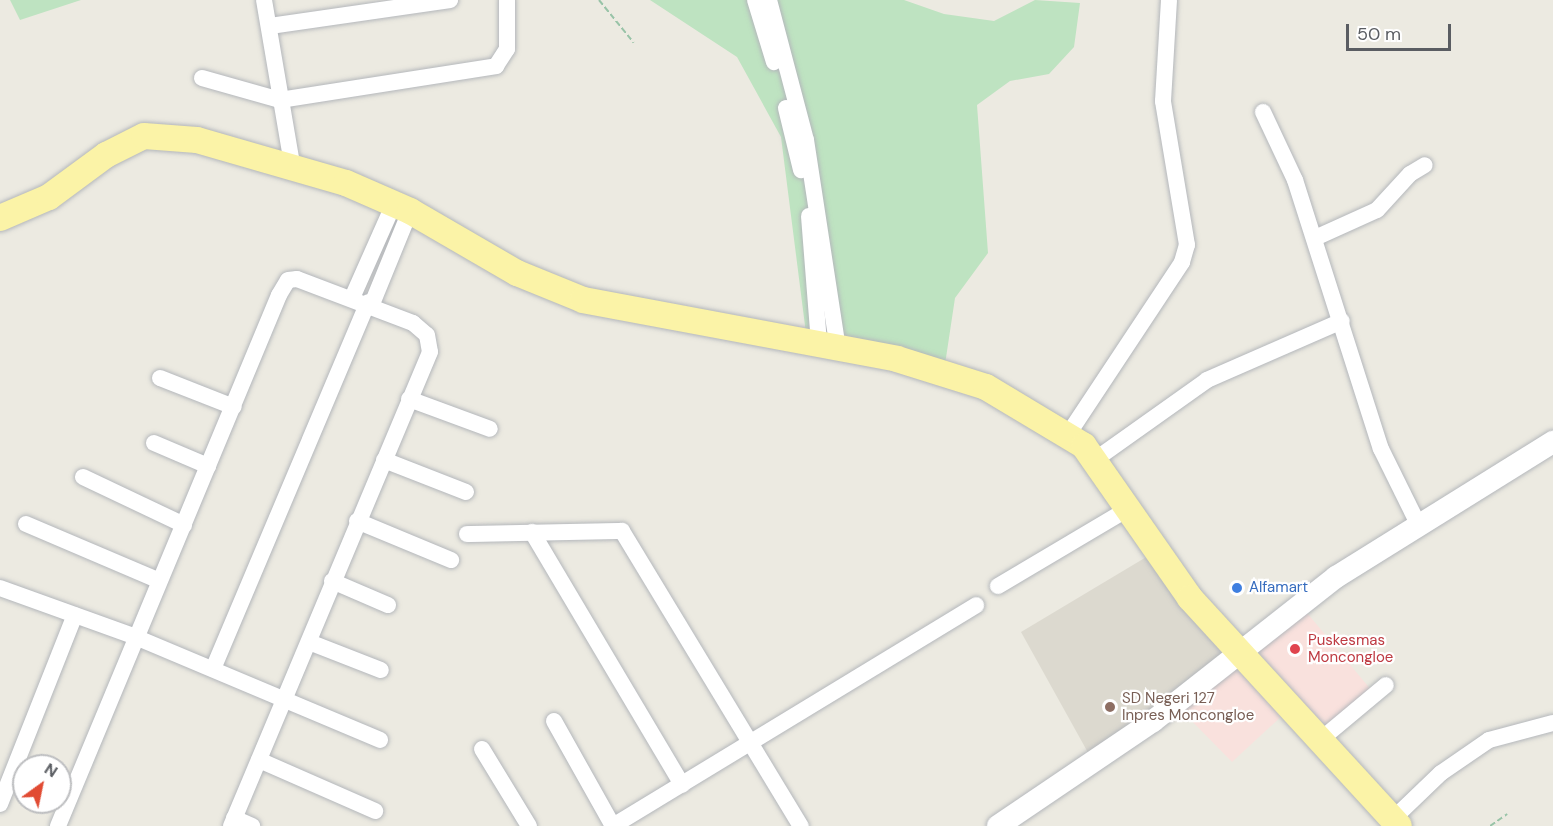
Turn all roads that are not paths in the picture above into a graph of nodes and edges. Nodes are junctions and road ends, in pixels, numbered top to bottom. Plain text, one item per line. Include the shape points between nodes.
1 (264, 0) edge
2 (450, 0) edge
3 (507, 0) edge
4 (755, 0) edge
5 (769, 0) edge
6 (1169, 0) edge
7 (355, 7) edge
8 (270, 26) junction
9 (202, 78) dead end
10 (280, 100) junction
11 (1263, 112) dead end
12 (292, 164) junction
13 (1425, 165) dead end
14 (402, 207) junction
15 (0, 218) edge
16 (1315, 238) junction
17 (352, 298) junction
18 (370, 303) junction
19 (1342, 321) junction
20 (829, 346) junction
21 (160, 378) dead end
22 (409, 399) junction
23 (234, 408) junction
24 (490, 429) dead end
25 (1069, 433) junction
26 (1553, 442) edge
27 (154, 444) dead end
28 (1096, 459) junction
29 (384, 460) junction
30 (208, 466) junction
31 (82, 477) dead end
32 (466, 492) dead end
33 (1131, 507) junction
34 (357, 520) junction
35 (26, 524) dead end
36 (1418, 524) junction
37 (184, 525) junction
38 (532, 532) junction
39 (467, 534) dead end
40 (451, 560) dead end
41 (157, 580) junction
42 (332, 581) junction
43 (998, 586) dead end
44 (0, 588) edge
45 (388, 605) dead end
46 (976, 605) dead end
47 (75, 615) junction
48 (134, 636) junction
49 (309, 642) junction
50 (1237, 653) junction
51 (213, 669) junction
52 (381, 670) dead end
53 (1386, 685) dead end
54 (284, 699) junction
55 (554, 721) dead end
56 (1553, 723) edge
57 (380, 740) dead end
58 (1319, 741) junction
59 (752, 743) junction
60 (482, 749) dead end
61 (259, 760) junction
62 (682, 785) junction
63 (0, 804) edge
64 (375, 811) dead end
65 (232, 822) edge
66 (1396, 822) edge
67 (58, 826) edge
68 (252, 826) edge
69 (529, 826) edge
70 (613, 826) edge
71 (801, 826) edge
72 (998, 826) edge

1 - 8 street
2 - 7 street
3 - 10 street via 507,49 496,66
4 - 20 street via 801,173
5 - 20 street via 806,141
6 - 25 street via 1163,101 1187,245 1176,272
7 - 8 street
8 - 10 street
9 - 10 street
10 - 12 street
11 - 16 street
12 - 14 main road
12 - 15 main road via 197,140 144,136 106,155 42,202
13 - 16 street via 1410,174 1377,210
14 - 17 street
14 - 18 street
14 - 20 main road via 517,273 583,300
16 - 19 street
17 - 18 street
17 - 23 street via 288,280
18 - 22 street via 420,327 430,340
18 - 51 street
19 - 28 street via 1207,380
19 - 36 street via 1381,449
20 - 25 main road via 959,376
21 - 23 street
22 - 24 street
22 - 29 street
23 - 30 street
25 - 28 main road
26 - 36 street
27 - 30 street
28 - 33 main road
29 - 32 street
29 - 34 street
30 - 37 street
31 - 37 street
33 - 43 street
33 - 50 main road via 1190,598
34 - 40 street
34 - 42 street
35 - 41 street
36 - 50 street via 1336,577
37 - 41 street
38 - 39 street
38 - 59 street via 622,531
38 - 62 street
41 - 48 street
42 - 45 street
42 - 49 street
44 - 47 street
46 - 59 street
47 - 48 street
47 - 63 street
48 - 51 street
48 - 67 street
49 - 52 street
49 - 54 street
50 - 58 main road
50 - 72 street via 1144,727
51 - 54 street
53 - 58 street
54 - 57 street
54 - 61 street
55 - 70 street
56 - 66 street via 1489,740 1441,773
58 - 66 main road
59 - 62 street
59 - 71 street
60 - 69 street
61 - 64 street
61 - 65 street
62 - 70 street
65 - 68 street

